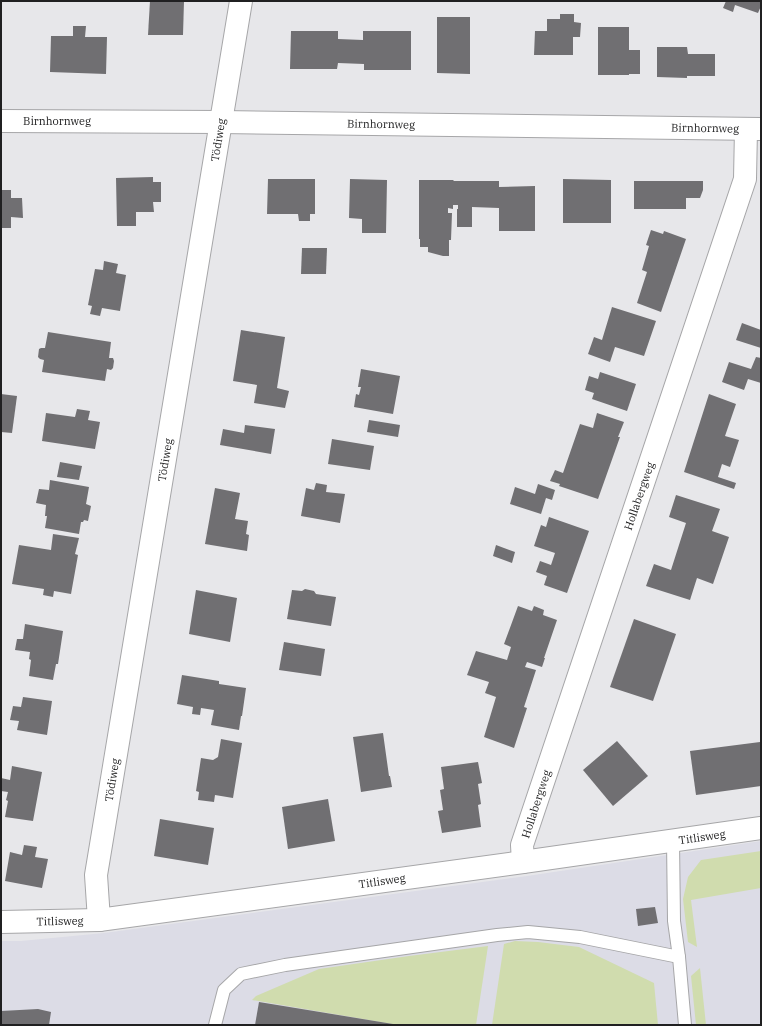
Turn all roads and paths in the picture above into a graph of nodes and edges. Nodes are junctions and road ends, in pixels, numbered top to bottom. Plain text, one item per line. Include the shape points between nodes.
1 (241, 1) edge
2 (1, 121) edge
3 (221, 122) junction
4 (754, 129) edge
5 (761, 828) edge
6 (673, 841) junction
7 (523, 862) junction
8 (99, 920) junction
9 (1, 922) edge
10 (679, 957) junction
11 (215, 1025) edge
12 (685, 1025) edge

1 - 3 street, Tödiweg
2 - 3 street, Birnhornweg
3 - 4 street, Birnhornweg
3 - 8 street, Tödiweg via 96,875
4 - 7 street, Hollabergweg via 745,179 522,845
5 - 6 street, Titlisweg
6 - 7 street, Titlisweg
6 - 10 lane via 674,922
7 - 8 street, Titlisweg
8 - 9 street, Titlisweg
10 - 11 lane via 580,937 528,932 285,965 241,974 224,990
10 - 12 lane

